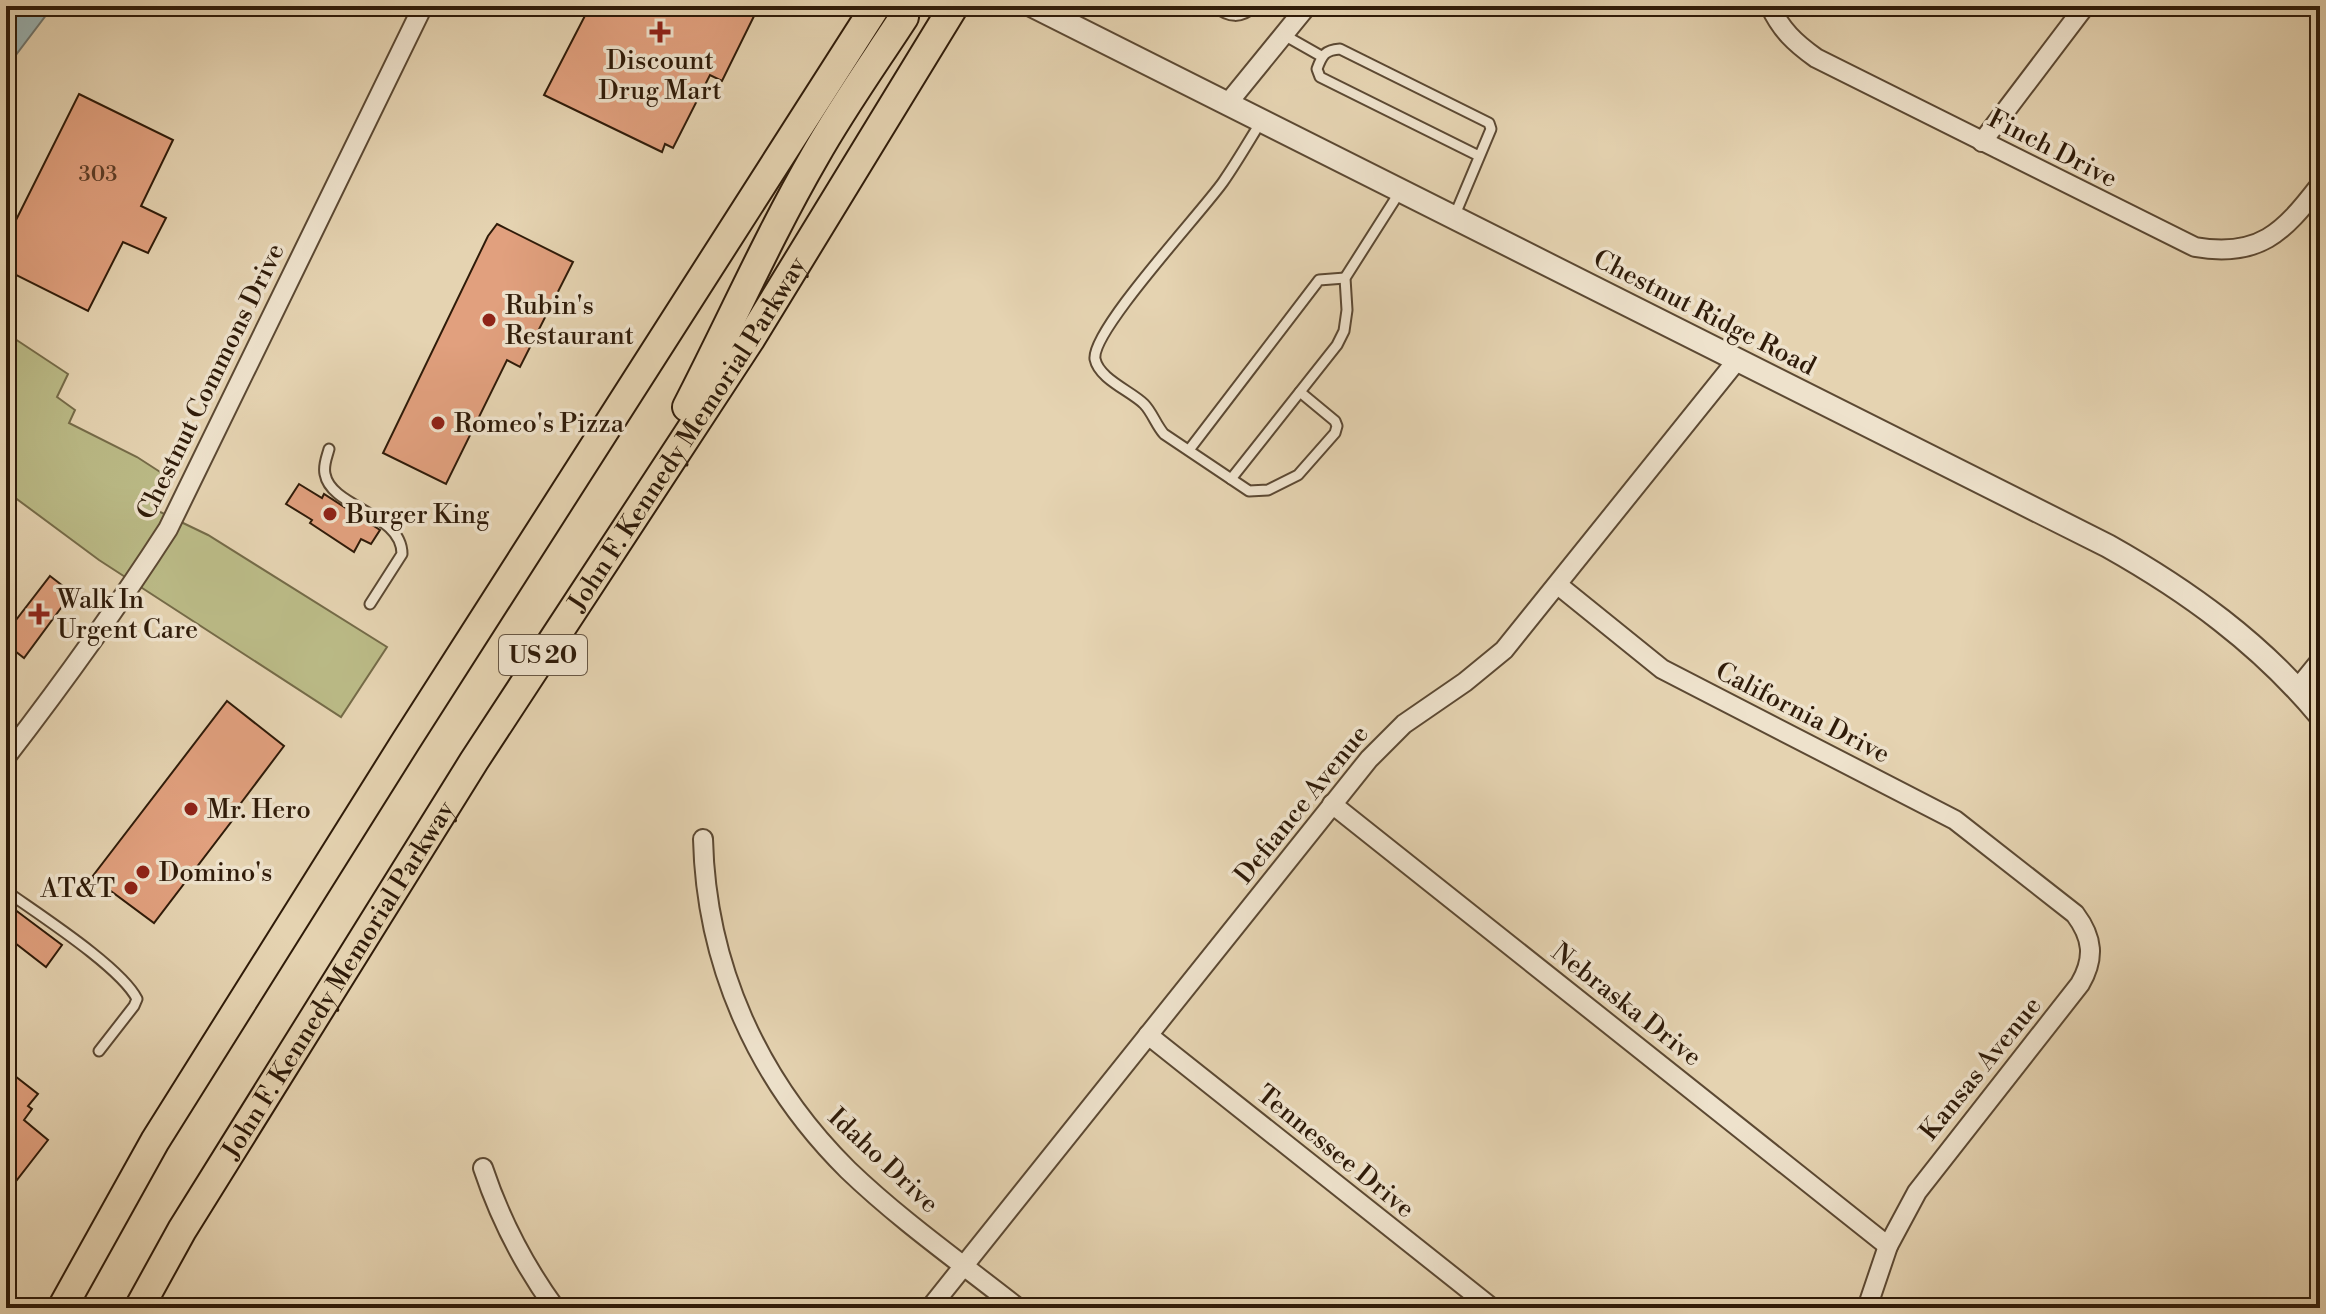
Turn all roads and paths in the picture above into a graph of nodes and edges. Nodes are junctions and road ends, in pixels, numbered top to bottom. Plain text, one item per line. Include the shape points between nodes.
1 (423, 6) edge
2 (876, 6) edge
3 (905, 6) edge
4 (954, 6) edge
5 (1033, 6) edge
6 (1214, 6) edge
7 (1255, 6) edge
8 (1307, 6) edge
9 (1770, 6) edge
10 (2085, 6) edge
11 (1284, 35) junction
12 (1321, 56) junction
13 (1228, 103) junction
14 (1262, 120) junction
15 (1982, 142) junction
16 (1479, 156) junction
17 (2320, 185) edge
18 (1401, 190) junction
19 (1454, 217) junction
20 (1345, 278) junction
21 (1738, 359) junction
22 (1300, 392) junction
23 (329, 449) dead end
24 (1189, 450) junction
25 (1231, 479) junction
26 (606, 559) junction
27 (1558, 585) junction
28 (370, 604) dead end
29 (2320, 661) edge
30 (2298, 688) junction
31 (2320, 715) edge
32 (6, 757) edge
33 (1332, 804) junction
34 (703, 839) dead end
35 (2030, 878) joint
36 (6, 891) edge
37 (1148, 1035) junction
38 (99, 1051) dead end
39 (483, 1168) dead end
40 (1888, 1246) junction
41 (964, 1265) junction
42 (62, 1308) edge
43 (139, 1308) edge
44 (555, 1308) edge
45 (930, 1308) edge
46 (1018, 1308) edge
47 (1492, 1308) edge
48 (1867, 1308) edge

1 - 32 street, Chestnut Commons Drive via 168,529
2 - 42 highway, US 20 via 163,1128
3 - 26 highway via 904,17 778,223
4 - 26 highway, John F. Kennedy Memorial Parkway / US 20 via 751,338
5 - 13 street, Chestnut Ridge Road
6 - 7 lane via 1239,16
8 - 11 street
9 - 15 street, Finch Drive via 1795,43 1816,58
10 - 15 street
11 - 12 lane
11 - 13 street
12 - 16 lane via 1320,77
12 - 16 lane via 1340,49 1489,123
13 - 14 street, Chestnut Ridge Road
14 - 18 street, Chestnut Ridge Road
14 - 24 lane via 1222,182 1119,310 1095,354 1101,371 1146,406 1164,434
15 - 17 street, Finch Drive via 2180,241 2220,251 2244,249 2275,235
16 - 19 lane
18 - 19 street, Chestnut Ridge Road
18 - 20 lane
19 - 21 street, Chestnut Ridge Road
20 - 22 lane via 1344,331
20 - 24 lane via 1319,280
21 - 27 street, Defiance Avenue
21 - 30 street, Chestnut Ridge Road via 2160,575 2221,618
22 - 25 lane
22 - 25 lane via 1335,421 1335,433 1287,482 1249,491
23 - 28 lane via 324,469 328,484 394,532 402,547
24 - 25 lane
26 - 43 highway, John F. Kennedy Memorial Parkway / US 20 via 474,761 182,1230
27 - 33 street, Defiance Avenue via 1504,650 1404,724
27 - 35 street, California Drive via 1662,669 1933,807
29 - 30 street
30 - 31 street, Chestnut Ridge Road
33 - 37 street, Defiance Avenue
33 - 40 street, Nebraska Drive
34 - 41 street, Idaho Drive via 704,880 721,961 771,1074 849,1171
35 - 40 street, Kansas Avenue via 2086,928 2089,968 1917,1192
36 - 38 lane via 132,990 134,1006
37 - 41 street, Defiance Avenue
37 - 47 street, Tennessee Drive
39 - 44 street via 515,1246
40 - 48 street, Kansas Avenue
41 - 45 street, Defiance Avenue
41 - 46 street, Idaho Drive

